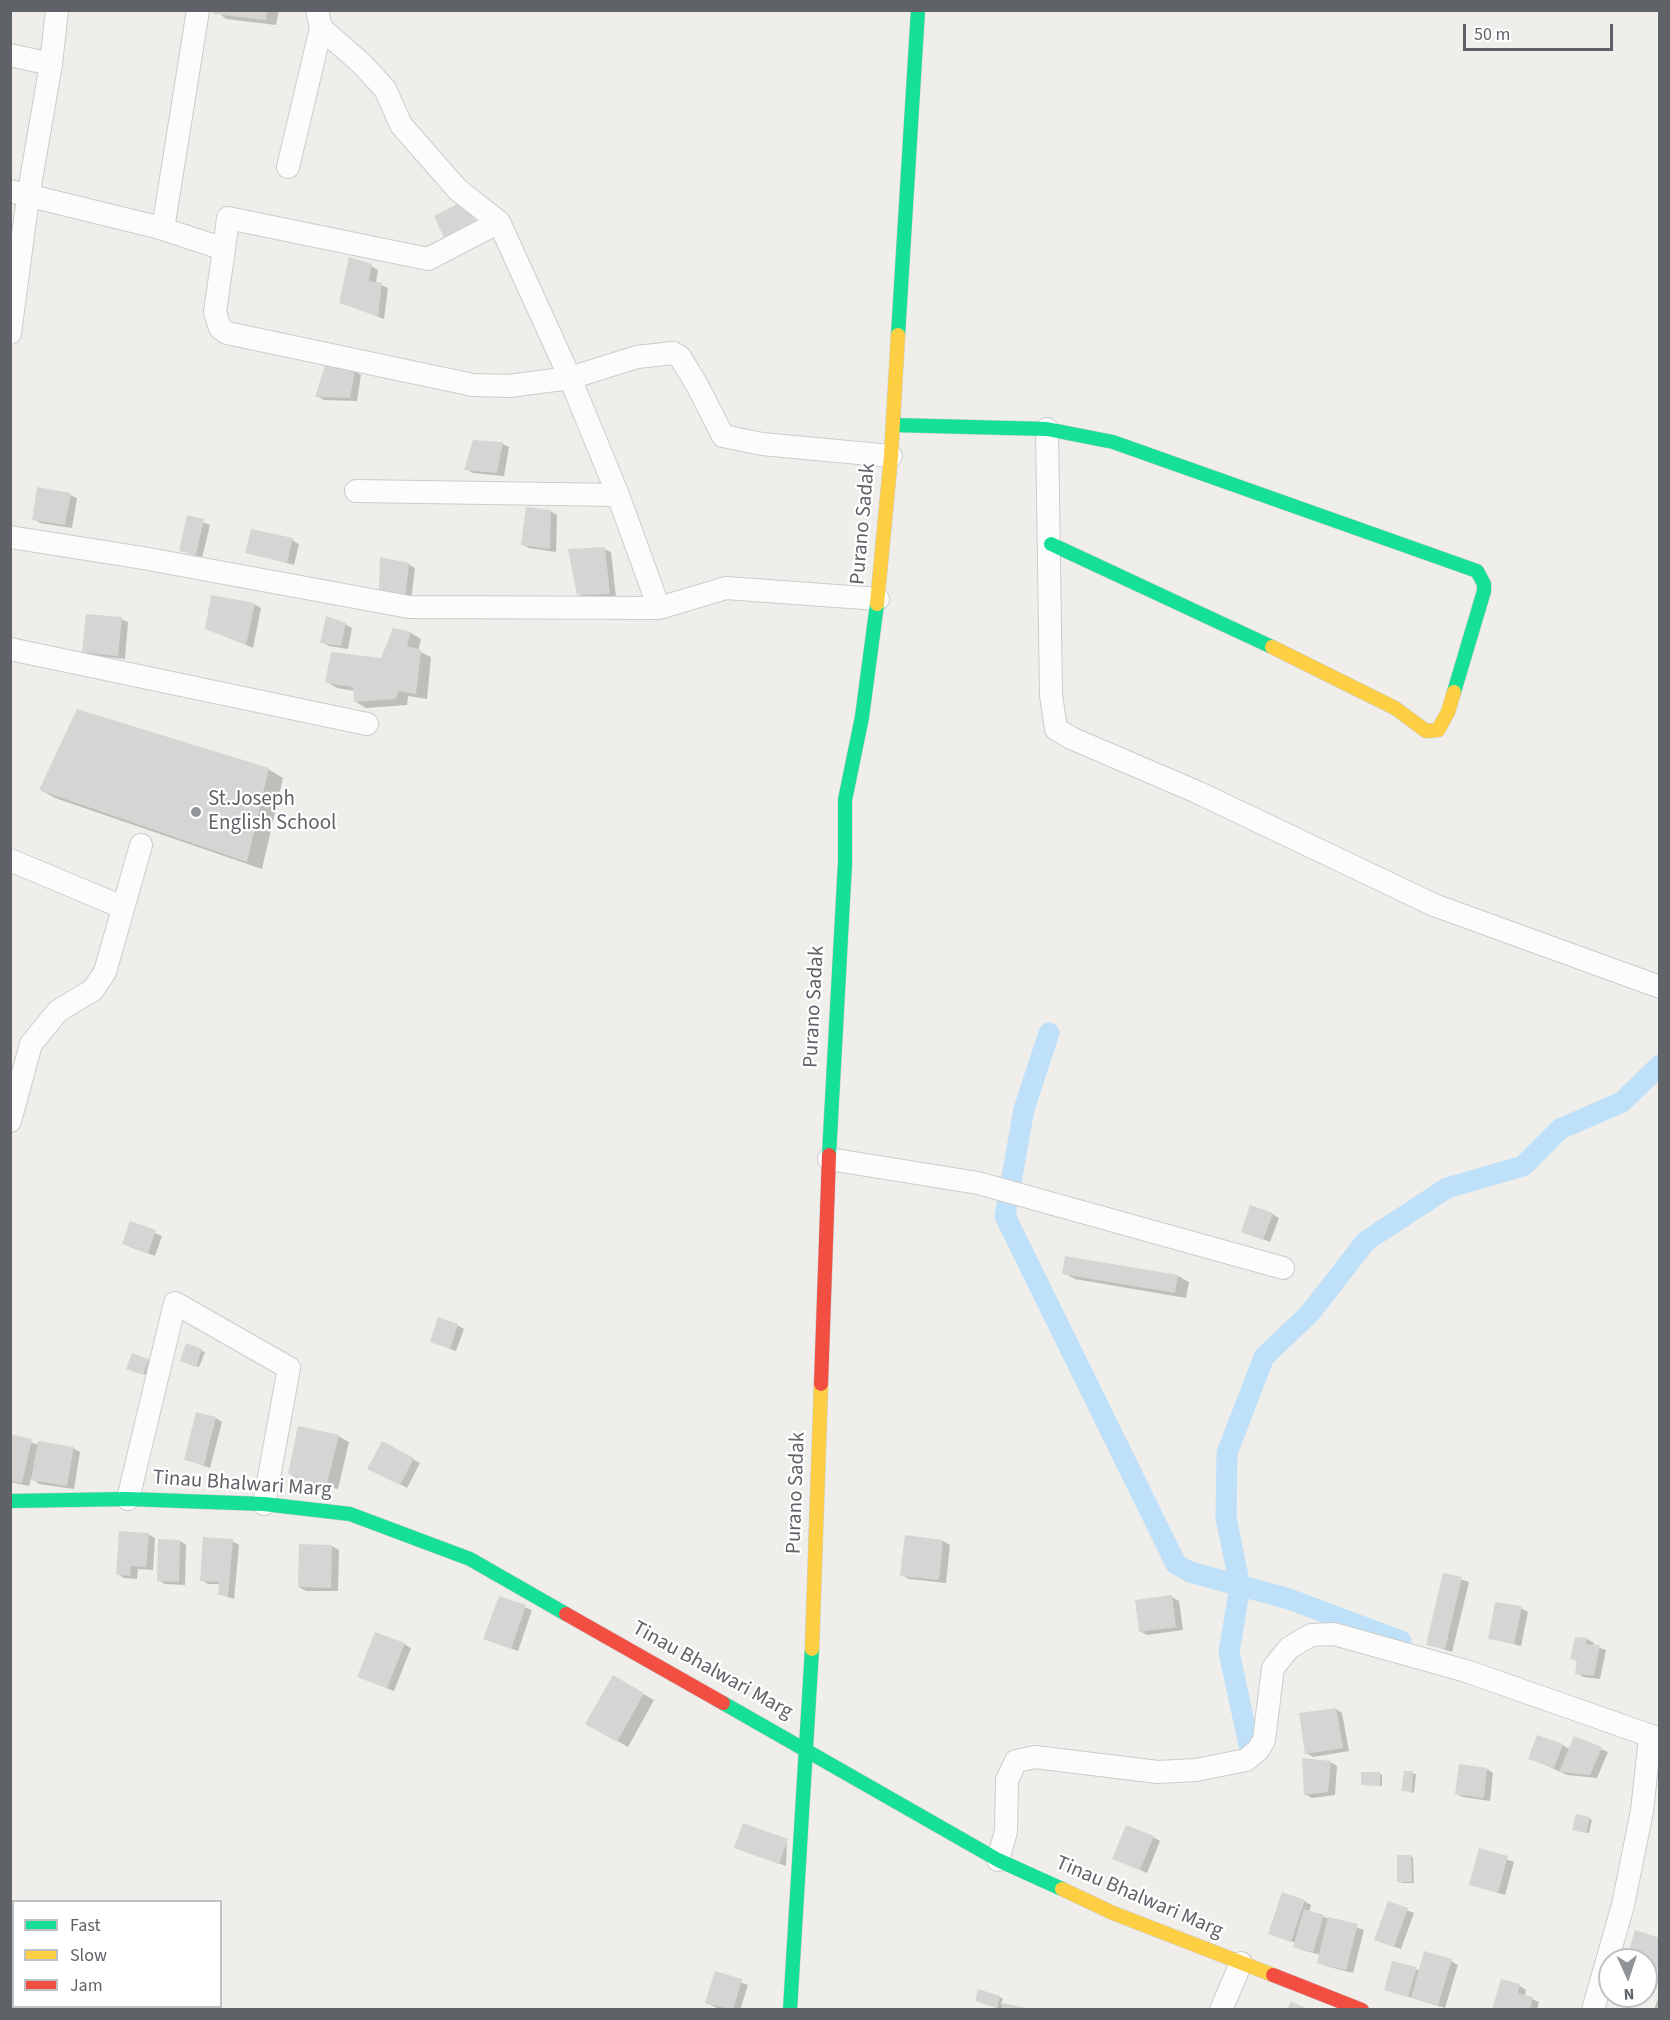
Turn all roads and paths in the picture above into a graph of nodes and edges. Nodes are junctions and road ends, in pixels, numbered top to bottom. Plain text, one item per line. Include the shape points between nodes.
1 (57, 10) edge
2 (198, 10) edge
3 (918, 10) edge
4 (319, 19) edge
5 (10, 55) edge
6 (51, 64) junction
7 (288, 167) dead end
8 (19, 194) edge
9 (498, 222) junction
10 (163, 229) junction
11 (224, 249) junction
12 (10, 333) edge
13 (570, 378) junction
14 (893, 425) junction
15 (1047, 429) junction
16 (891, 456) junction
17 (356, 491) dead end
18 (618, 495) junction
19 (10, 537) edge
20 (1051, 544) junction
21 (878, 599) junction
22 (659, 608) junction
23 (10, 649) edge
24 (367, 724) dead end
25 (141, 845) dead end
26 (10, 860) edge
27 (122, 908) junction
28 (1659, 987) edge
29 (10, 1121) edge
30 (829, 1159) junction
31 (1283, 1268) dead end
32 (128, 1499) junction
33 (10, 1501) edge
34 (264, 1504) junction
35 (1655, 1738) edge
36 (807, 1749) junction
37 (998, 1860) junction
38 (1241, 1963) junction
39 (790, 2010) edge
40 (1221, 2010) edge
41 (1362, 2010) edge
42 (1593, 2010) edge

1 - 6 street
2 - 10 street
3 - 14 street, Purano Sadak
4 - 7 street
4 - 9 street via 385,89 400,125 458,190
5 - 6 street
6 - 8 street
8 - 10 street
8 - 12 street
9 - 11 street via 428,259 228,218
9 - 13 street
10 - 11 street
11 - 13 street via 215,312 219,328 227,333 473,385 509,386
13 - 16 street via 637,357 673,353 680,357 697,385 723,436 762,444
13 - 18 street
14 - 15 street
14 - 16 street, Purano Sadak
15 - 20 street
15 - 20 street via 1156,455 1466,566 1477,571 1484,591 1448,712 1438,730 1426,731 1395,708 1294,657
16 - 21 street, Purano Sadak
17 - 18 street
18 - 22 street
19 - 22 street via 409,607
20 - 28 street via 1051,695 1056,729 1434,905
21 - 22 street via 726,588
21 - 30 street, Purano Sadak via 862,717 845,800
23 - 24 street
25 - 27 street
26 - 27 street
27 - 29 street via 105,972 93,990 58,1011 32,1044
30 - 31 street via 978,1183
30 - 36 street, Purano Sadak
32 - 33 street, Tinau Bhalwari Marg
32 - 34 street, Tinau Bhalwari Marg
32 - 34 street via 175,1303 289,1368
34 - 36 street, Tinau Bhalwari Marg via 350,1514 470,1559
35 - 37 street via 1466,1671 1334,1634 1311,1635 1289,1648 1273,1668 1264,1740 1246,1760 1196,1770 1158,1772 1035,1757 1016,1761 1007,1780 1006,1831
35 - 42 street via 1623,1905
36 - 37 street, Tinau Bhalwari Marg
36 - 39 street, Purano Sadak
37 - 38 street, Tinau Bhalwari Marg via 1113,1913
38 - 40 street
38 - 41 street, Tinau Bhalwari Marg

